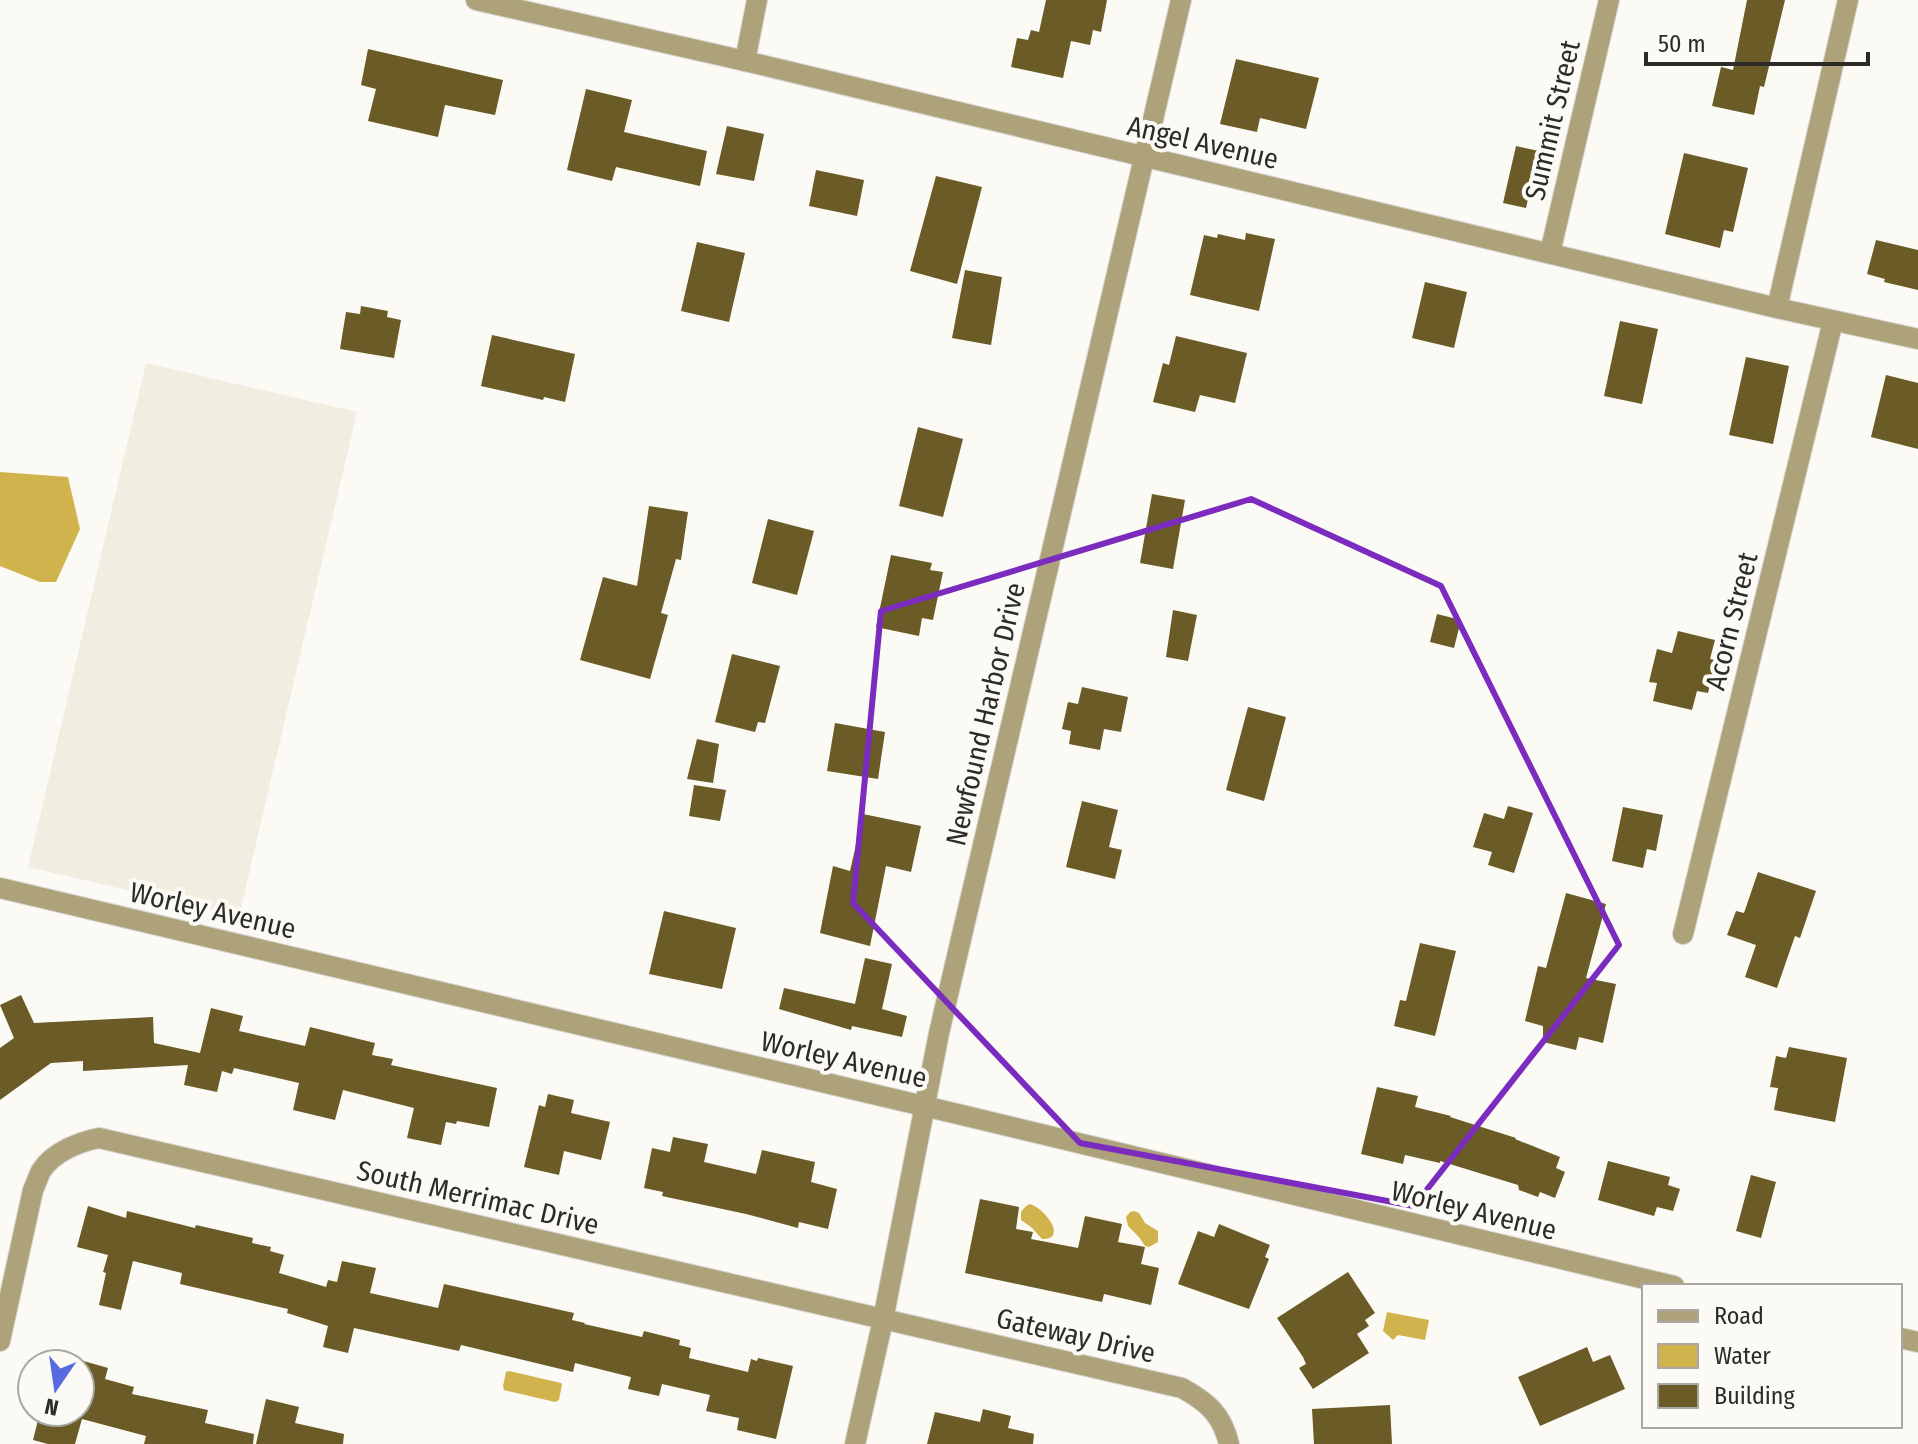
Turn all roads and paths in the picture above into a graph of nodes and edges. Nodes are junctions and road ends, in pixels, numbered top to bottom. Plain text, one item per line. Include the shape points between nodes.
1 (476, 0) edge
2 (757, 0) edge
3 (1181, 0) edge
4 (1609, 0) edge
5 (1848, 0) edge
6 (745, 61) junction
7 (1144, 157) junction
8 (1550, 253) junction
9 (1777, 308) junction
10 (1833, 321) junction
11 (1918, 339) edge
12 (0, 888) edge
13 (1683, 934) dead end
14 (924, 1106) junction
15 (1666, 1284) edge
16 (883, 1320) junction
17 (0, 1341) edge
18 (855, 1444) edge
19 (1229, 1444) edge

1 - 6 street, Angel Avenue
2 - 6 street
3 - 7 street, Newfound Harbor Drive
4 - 8 street, Summit Street
5 - 9 street
6 - 7 street, Angel Avenue
7 - 8 street, Angel Avenue
7 - 14 street, Newfound Harbor Drive
8 - 9 street, Angel Avenue
9 - 10 street, Angel Avenue
10 - 11 street, Angel Avenue
10 - 13 street, Acorn Street
12 - 14 street, Worley Avenue
14 - 15 street, Worley Avenue
14 - 16 street, Newfound Harbor Drive
16 - 17 street, South Merrimac Drive via 99,1138 80,1142 43,1168 33,1190
16 - 18 street, Newfound Harbor Drive
16 - 19 street, Gateway Drive via 1182,1388 1220,1418

